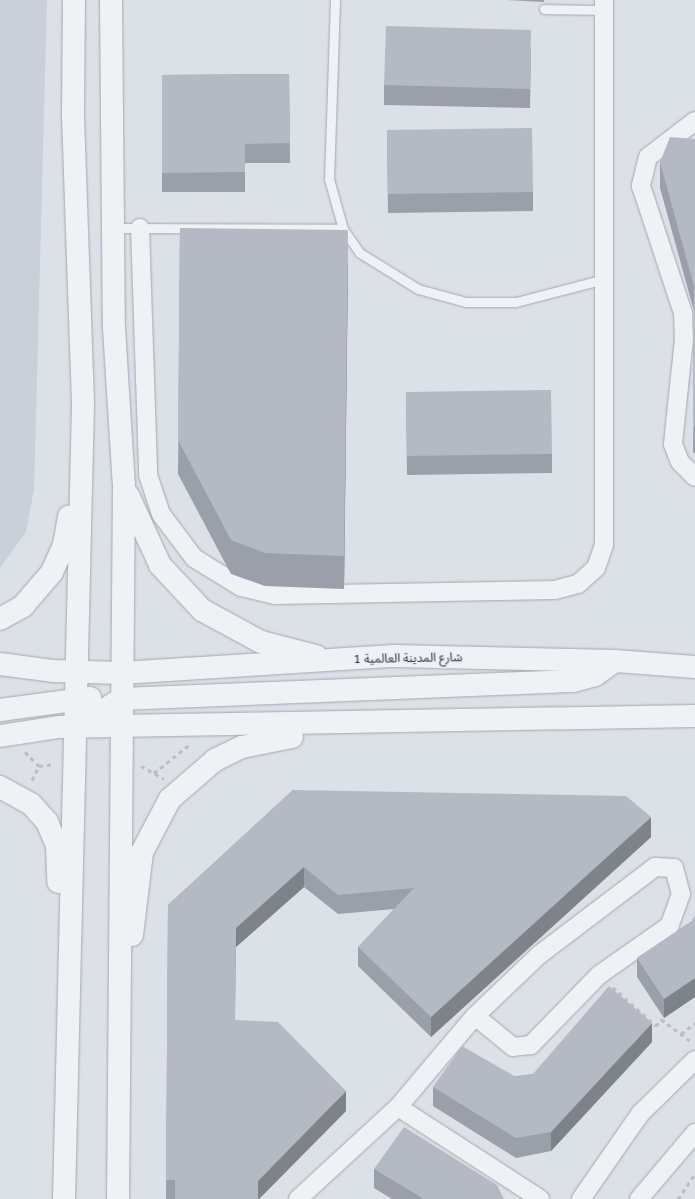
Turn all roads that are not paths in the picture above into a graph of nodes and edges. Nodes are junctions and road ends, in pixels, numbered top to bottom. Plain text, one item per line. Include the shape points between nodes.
1 (74, 0) edge
2 (111, 0) edge
3 (335, 0) edge
4 (604, 5) edge
5 (544, 9) dead end
6 (695, 122) edge
7 (113, 228) junction
8 (140, 228) junction
9 (343, 229) junction
10 (605, 279) junction
11 (83, 403) junction
12 (695, 477) edge
13 (124, 485) junction
14 (0, 619) edge
15 (337, 661) junction
16 (615, 661) junction
17 (0, 664) edge
18 (695, 667) edge
19 (77, 673) junction
20 (121, 673) junction
21 (121, 699) junction
22 (77, 700) junction
23 (0, 710) edge
24 (695, 716) edge
25 (395, 724) junction
26 (77, 726) junction
27 (121, 727) junction
28 (0, 736) edge
29 (0, 787) edge
30 (70, 990) junction
31 (476, 1016) junction
32 (118, 1017) junction
33 (695, 1060) edge
34 (398, 1107) junction
35 (695, 1133) edge
36 (64, 1199) edge
37 (118, 1199) edge
38 (298, 1199) edge
39 (540, 1199) edge
40 (581, 1199) edge
41 (639, 1199) edge

1 - 11 street via 73,113
2 - 7 street
3 - 9 lane via 329,180
4 - 5 lane
4 - 10 street
6 - 12 street via 648,156 641,186 683,313 673,444 680,462
7 - 8 lane
7 - 13 street
8 - 9 lane
8 - 10 street via 148,476 154,496 170,530 194,558 240,587 275,595 555,590 588,577 604,545
9 - 10 lane via 360,252 396,279 458,300 516,302
11 - 14 street via 73,449 67,531 59,559 34,596
11 - 19 street
13 - 15 street via 160,565 202,610 261,642
13 - 20 street
15 - 16 street, شارع المدينة العالمية 1 via 393,656
15 - 20 street, شارع المدينة العالمية 1
16 - 18 street, شارع المدينة العالمية 1
16 - 21 street via 595,675 573,682
17 - 19 street
19 - 20 street, شارع المدينة العالمية 1
19 - 22 street
20 - 21 street
20 - 22 street via 103,693
21 - 26 street
21 - 27 street
22 - 23 street
22 - 26 street
24 - 25 street
25 - 27 street
25 - 32 street via 242,747 190,777 170,799 142,852
26 - 27 street
26 - 28 street via 39,728
26 - 30 street
27 - 32 street
29 - 30 street via 31,804 53,833 58,857 61,942
30 - 36 street
31 - 31 street via 539,955 608,900 655,867 674,868 682,885 675,918 599,975 526,1047 513,1046
31 - 34 street
32 - 37 street
33 - 40 street via 634,1121
34 - 38 street
34 - 39 street
35 - 41 street

